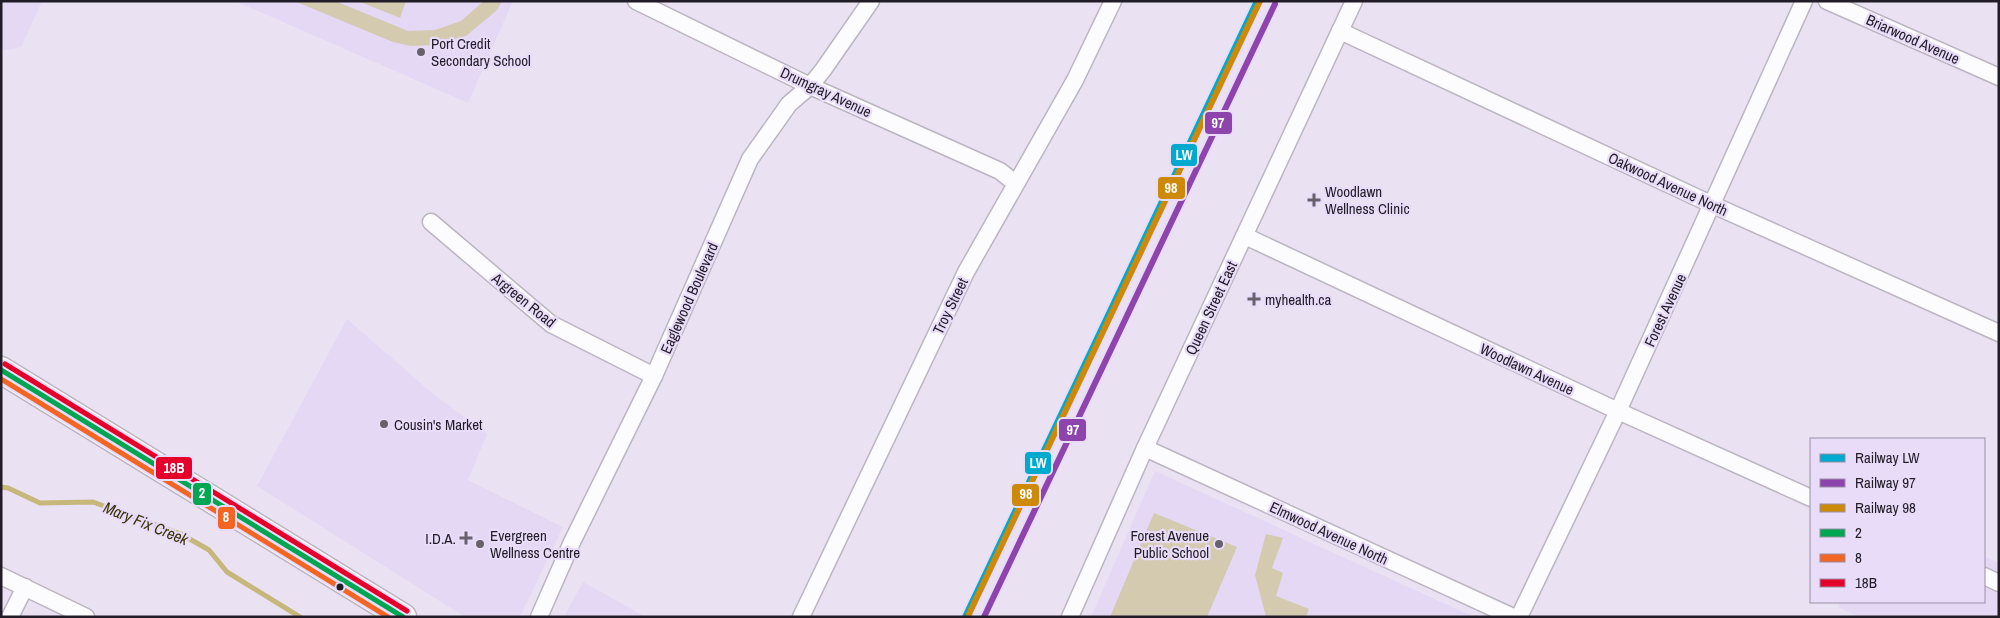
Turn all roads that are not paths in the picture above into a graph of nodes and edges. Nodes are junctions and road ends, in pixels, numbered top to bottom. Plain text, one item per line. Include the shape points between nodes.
1 (636, 1) edge
2 (871, 1) edge
3 (1113, 1) edge
4 (1354, 1) edge
5 (1804, 1) edge
6 (1828, 1) edge
7 (1340, 31) junction
8 (1999, 77) edge
9 (810, 86) junction
10 (1015, 183) junction
11 (1713, 205) junction
12 (431, 222) dead end
13 (1245, 236) junction
14 (1999, 333) edge
15 (1, 370) edge
16 (654, 376) junction
17 (1618, 411) junction
18 (1146, 448) junction
19 (1810, 498) edge
20 (1, 576) edge
21 (1985, 576) edge
22 (1999, 583) edge
23 (24, 587) junction
24 (389, 613) edge
25 (10, 617) edge
26 (86, 617) edge
27 (539, 617) edge
28 (801, 617) edge
29 (1070, 617) edge
30 (1513, 617) edge
31 (1519, 617) edge

1 - 9 street, Drumgray Avenue
2 - 9 street, Eaglewood Boulevard
3 - 10 street, Troy Street via 1075,80
4 - 7 street, Queen Street East
5 - 11 street, Forest Avenue
6 - 8 street, Briarwood Avenue
7 - 11 street, Oakwood Avenue North
7 - 13 street, Queen Street East
9 - 10 street, Drumgray Avenue via 1000,171
9 - 16 street, Eaglewood Boulevard via 789,104 750,159
10 - 28 street, Troy Street via 966,272
11 - 14 street, Oakwood Avenue North
11 - 17 street, Forest Avenue
12 - 16 street, Argreen Road via 551,324
13 - 17 street, Woodlawn Avenue
13 - 18 street, Queen Street East
15 - 24 main road
16 - 27 street, Eaglewood Boulevard via 572,542
17 - 19 street, Woodlawn Avenue
17 - 31 street, Forest Avenue
18 - 29 street, Queen Street East
18 - 30 street, Elmwood Avenue North
20 - 23 street
21 - 22 street
23 - 25 street
23 - 26 street

